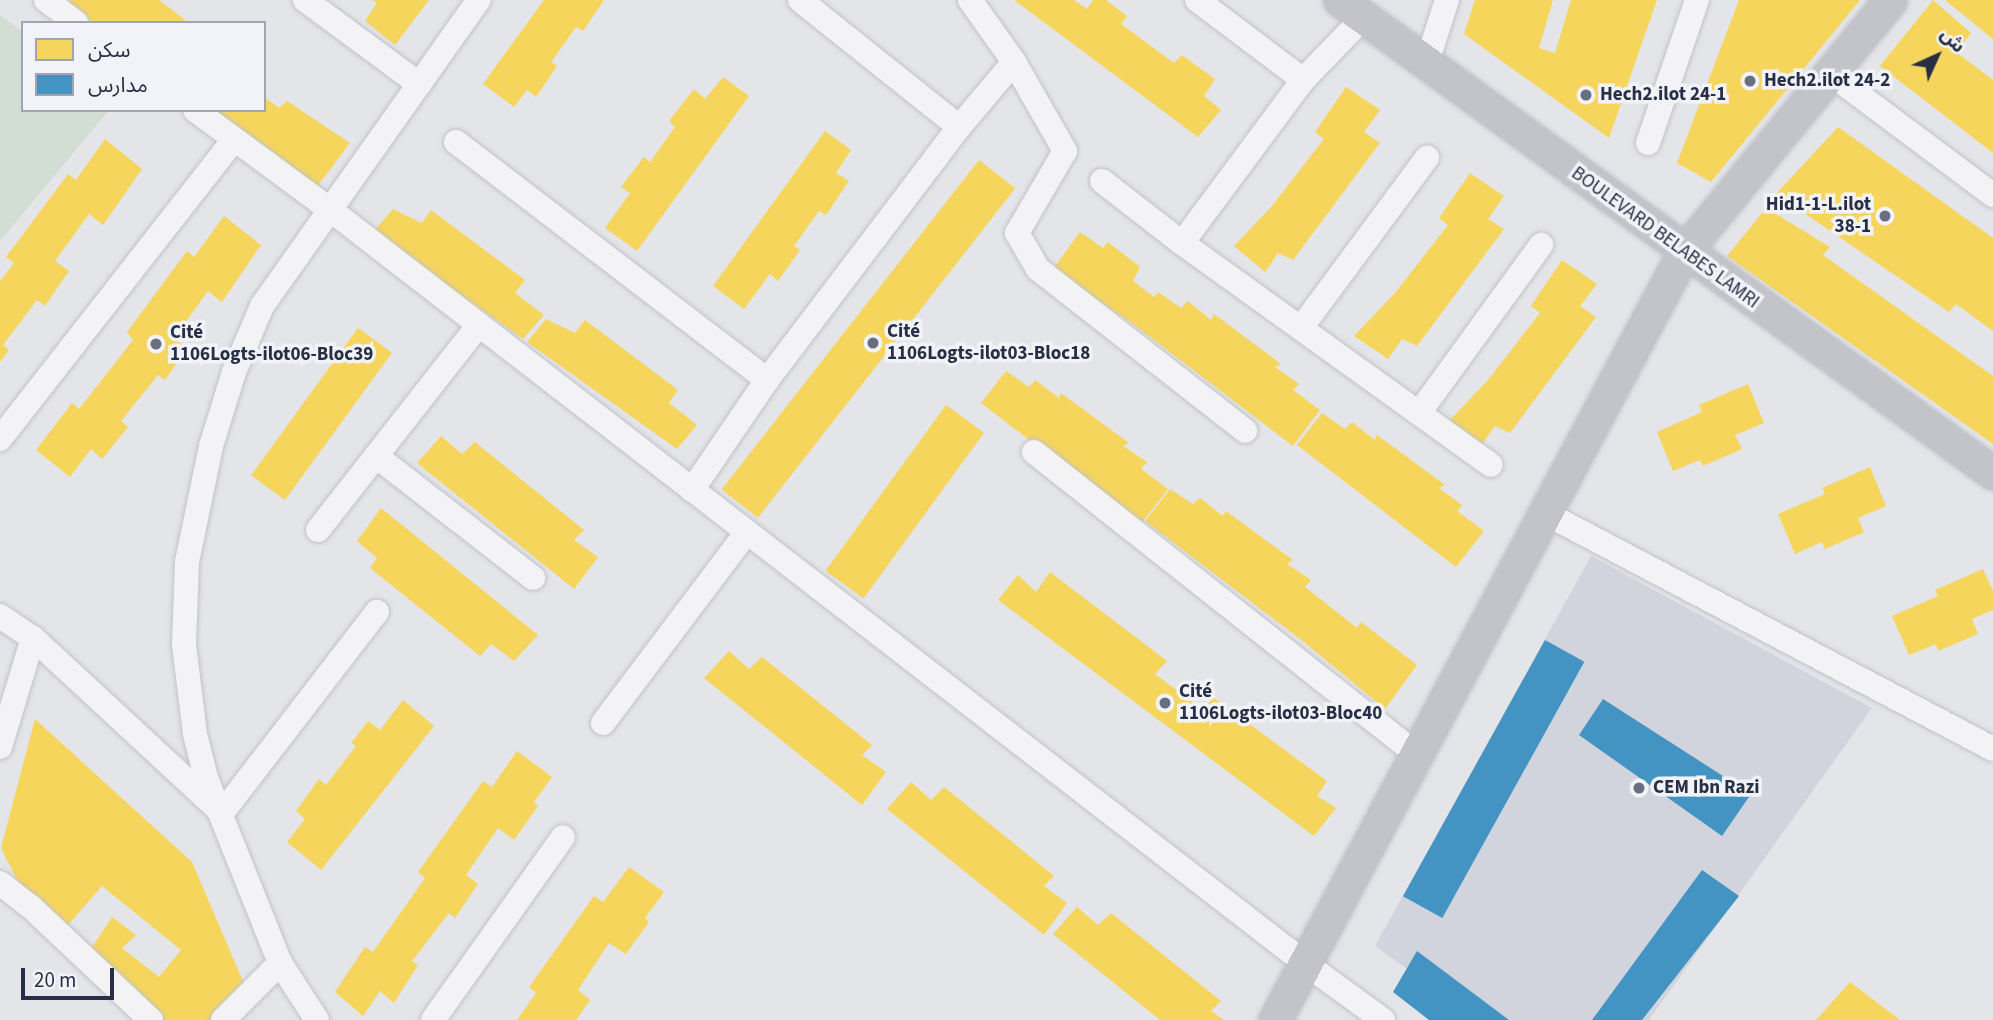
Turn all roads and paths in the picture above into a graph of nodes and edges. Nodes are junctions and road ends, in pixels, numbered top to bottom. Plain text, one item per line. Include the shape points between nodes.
1 (46, 0) edge
2 (305, 0) edge
3 (479, 0) edge
4 (800, 0) edge
5 (970, 0) edge
6 (1197, 0) edge
7 (1447, 0) edge
8 (1697, 0) edge
9 (1890, 0) edge
10 (1351, 9) edge
11 (73, 21) edge
12 (1014, 62) junction
13 (1426, 65) junction
14 (1831, 74) junction
15 (1303, 80) junction
16 (419, 83) junction
17 (198, 112) edge
18 (959, 127) junction
19 (234, 139) junction
20 (456, 142) dead end
21 (1648, 143) dead end
22 (1427, 158) dead end
23 (1102, 181) dead end
24 (1993, 195) edge
25 (328, 208) junction
26 (1182, 243) junction
27 (1541, 245) dead end
28 (1684, 252) junction
29 (479, 325) junction
30 (1301, 328) junction
31 (767, 380) junction
32 (1419, 413) junction
33 (1245, 431) dead end
34 (0, 439) edge
35 (1034, 452) dead end
36 (376, 456) junction
37 (1491, 465) dead end
38 (1993, 473) edge
39 (692, 490) junction
40 (1545, 513) junction
41 (318, 530) dead end
42 (747, 532) junction
43 (533, 578) dead end
44 (377, 612) dead end
45 (0, 616) edge
46 (33, 638) junction
47 (603, 723) dead end
48 (0, 747) edge
49 (1993, 749) edge
50 (1417, 755) junction
51 (222, 813) junction
52 (563, 837) dead end
53 (0, 883) edge
54 (280, 963) junction
55 (1306, 964) junction
56 (151, 1020) edge
57 (223, 1020) edge
58 (317, 1020) edge
59 (433, 1020) edge
60 (1275, 1020) edge
61 (1383, 1020) edge

1 - 11 street
2 - 16 street
3 - 16 street
4 - 18 street
5 - 12 street
6 - 15 street
7 - 13 street
8 - 21 street
9 - 14 street
10 - 13 street, BOULEVARD BELABES LAMRI
10 - 15 street
12 - 18 street
12 - 33 street via 1065,150 1017,233 1038,269
13 - 28 street, BOULEVARD BELABES LAMRI
14 - 24 street
14 - 28 street
15 - 26 street
16 - 25 street
17 - 19 street
18 - 31 street
19 - 25 street
19 - 34 street
20 - 31 street
22 - 30 street
23 - 26 street
25 - 29 street
25 - 51 street via 262,306 234,372 211,446 187,562 184,644 195,734 206,778
26 - 30 street
27 - 32 street
28 - 38 street, BOULEVARD BELABES LAMRI
28 - 40 street
29 - 36 street
29 - 39 street
30 - 32 street
31 - 39 street
32 - 37 street
35 - 50 street
36 - 41 street
36 - 43 street
39 - 42 street
40 - 49 street
40 - 50 street
42 - 47 street
42 - 55 street
44 - 51 street
45 - 46 street
46 - 48 street
46 - 51 street
50 - 55 street
51 - 54 street
52 - 59 street
53 - 56 street
54 - 57 street
54 - 58 street
55 - 60 street
55 - 61 street

